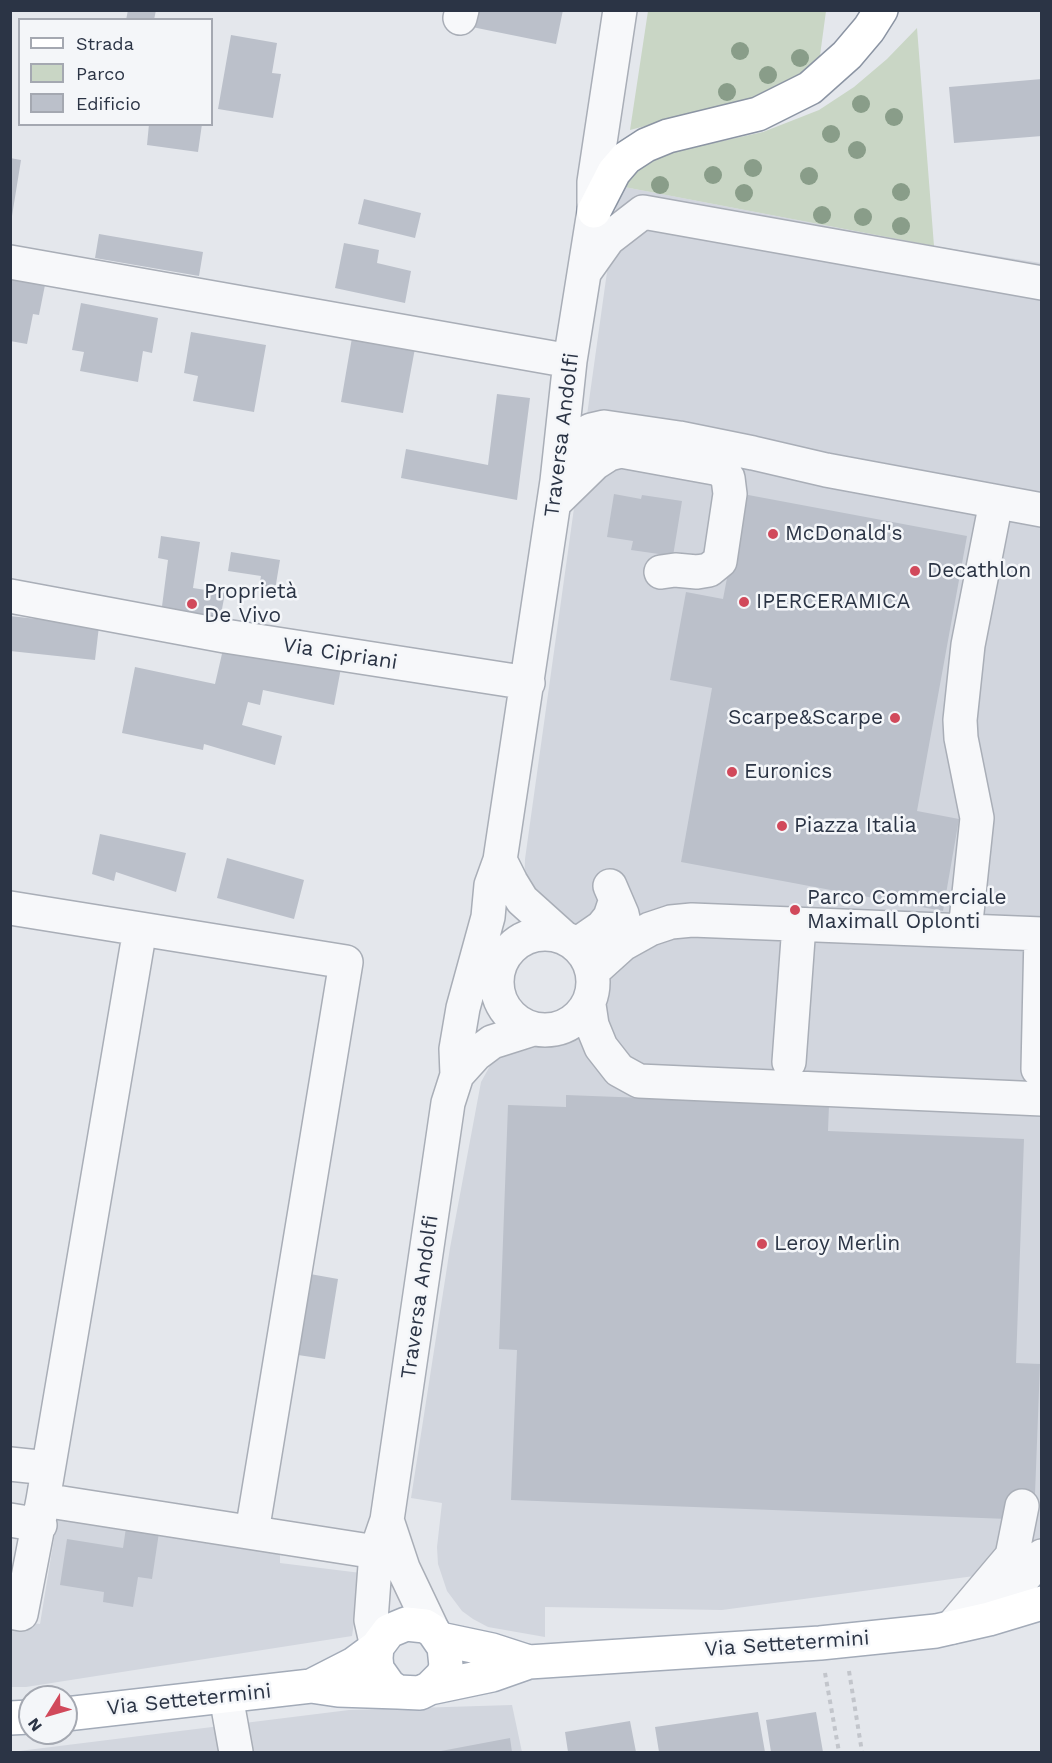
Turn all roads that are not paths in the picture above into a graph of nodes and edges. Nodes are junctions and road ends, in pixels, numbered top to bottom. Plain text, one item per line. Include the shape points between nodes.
1 (620, 10) edge
2 (881, 10) edge
3 (594, 211) junction
4 (10, 262) edge
5 (586, 270) junction
6 (1041, 283) edge
7 (570, 361) junction
8 (556, 492) junction
9 (996, 502) junction
10 (1041, 510) edge
11 (661, 572) dead end
12 (10, 596) edge
13 (528, 682) junction
14 (500, 860) junction
15 (10, 908) edge
16 (488, 917) junction
17 (799, 924) junction
18 (140, 929) junction
19 (964, 931) junction
20 (1041, 934) edge
21 (569, 940) junction
22 (623, 944) junction
23 (499, 965) junction
24 (592, 972) junction
25 (589, 1005) junction
26 (463, 1008) junction
27 (533, 1029) junction
28 (789, 1062) dead end
29 (457, 1075) junction
30 (1040, 1084) edge
31 (10, 1464) edge
32 (48, 1468) junction
33 (1022, 1506) dead end
34 (31, 1515) edge
35 (387, 1520) junction
36 (252, 1532) junction
37 (376, 1552) junction
38 (1041, 1556) edge
39 (1041, 1604) edge
40 (10, 1612) edge
41 (989, 1619) junction
42 (952, 1627) junction
43 (436, 1635) junction
44 (377, 1647) junction
45 (529, 1662) junction
46 (311, 1686) junction
47 (414, 1690) junction
48 (226, 1696) junction
49 (78, 1712) edge
50 (236, 1752) edge

1 - 3 street, Traversa Andolfi via 594,182
2 - 3 main road via 847,55 810,88 758,114 668,136 626,158 614,172
3 - 5 street, Traversa Andolfi
4 - 7 street
5 - 6 street via 608,239 643,212
5 - 7 street, Traversa Andolfi
7 - 8 street, Traversa Andolfi
8 - 9 street via 568,454 576,443 591,430 604,427 690,440
8 - 11 street via 609,454 621,451 720,470 728,478 730,494 720,561 709,570
8 - 13 street, Traversa Andolfi
9 - 10 street
9 - 19 street via 968,645 960,720 977,818
12 - 13 street, Via Cipriani via 225,636
13 - 14 street, Traversa Andolfi
14 - 16 street, Traversa Andolfi via 491,885
14 - 21 street via 522,900
15 - 18 street
16 - 23 street, Traversa Andolfi
16 - 26 street, Traversa Andolfi
17 - 19 street
17 - 22 street via 671,922
17 - 28 street
18 - 32 street
18 - 36 street via 346,962
19 - 20 street
20 - 30 street
21 - 22 street via 602,927 610,917 612,894 625,927
21 - 23 street via 550,934 527,937 507,951
21 - 24 street via 586,957
22 - 24 street
23 - 26 street
23 - 27 street via 497,991 506,1011 522,1026
24 - 25 street
25 - 27 street via 565,1027
25 - 30 street via 601,1047 619,1070 639,1081
26 - 29 street, Traversa Andolfi via 456,1049
27 - 29 street, Traversa Andolfi via 492,1042
29 - 35 street, Traversa Andolfi via 448,1103
31 - 32 street
32 - 34 street
33 - 42 street via 1012,1556
34 - 36 street
34 - 40 street via 21,1614
35 - 37 street, Traversa Andolfi
35 - 43 street, Traversa Andolfi via 403,1568
36 - 37 street
37 - 44 street, Traversa Andolfi via 371,1620
38 - 41 street
39 - 41 main road, Via Settetermini
41 - 42 main road, Via Settetermini
42 - 45 main road, Via Settetermini via 833,1642
43 - 44 main road via 424,1626 406,1624 389,1631
43 - 45 main road, Via Settetermini
43 - 47 main road via 444,1647 446,1666 442,1675
44 - 46 main road, Via Settetermini
44 - 47 main road via 377,1669 389,1686
45 - 47 main road, Via Settetermini via 492,1676
46 - 47 main road, Via Settetermini
46 - 48 main road, Via Settetermini
48 - 49 main road, Via Settetermini
48 - 50 street

